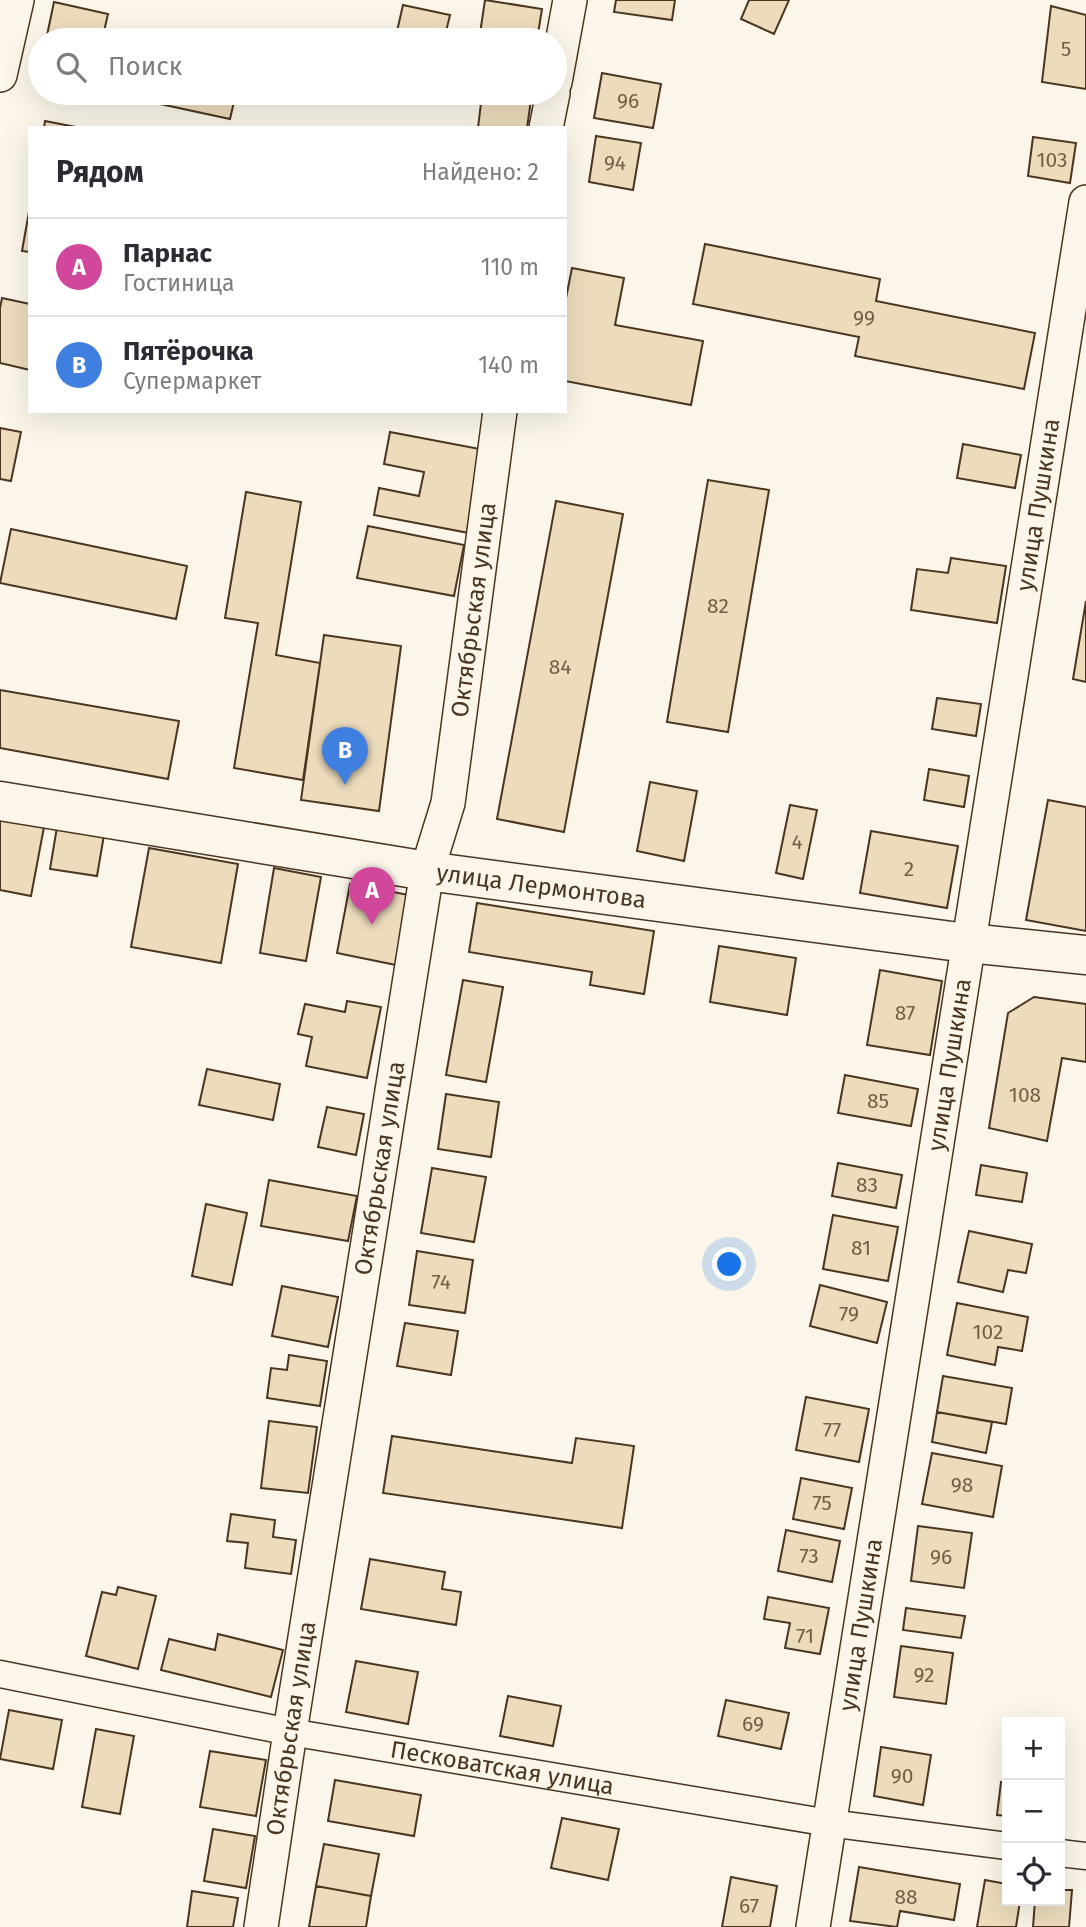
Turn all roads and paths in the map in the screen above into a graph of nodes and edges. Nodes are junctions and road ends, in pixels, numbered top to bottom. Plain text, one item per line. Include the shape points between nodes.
1 (17, 0) edge
2 (570, 0) edge
3 (565, 28) edge
4 (0, 75) edge
5 (551, 105) edge
6 (546, 126) edge
7 (1086, 202) edge
8 (500, 413) edge
9 (0, 801) edge
10 (427, 871) junction
11 (968, 943) junction
12 (1086, 955) edge
13 (0, 1674) edge
14 (290, 1732) junction
15 (829, 1823) junction
16 (1002, 1845) edge
17 (1065, 1854) edge
18 (1086, 1856) edge
19 (261, 1927) edge
20 (813, 1927) edge

1 - 4 street
2 - 3 street
5 - 6 street
7 - 11 street, улица Пушкина
8 - 10 street, Октябрьская улица via 448,803
9 - 10 main road, улица Лермонтова
10 - 11 main road, улица Лермонтова
10 - 14 street, Октябрьская улица
11 - 12 main road, улица Лермонтова
11 - 15 street, улица Пушкина
13 - 14 street, Песковатская улица
14 - 15 street, Песковатская улица
14 - 19 street, Октябрьская улица
15 - 16 street, Песковатская улица
15 - 20 street, улица Пушкина
17 - 18 street

